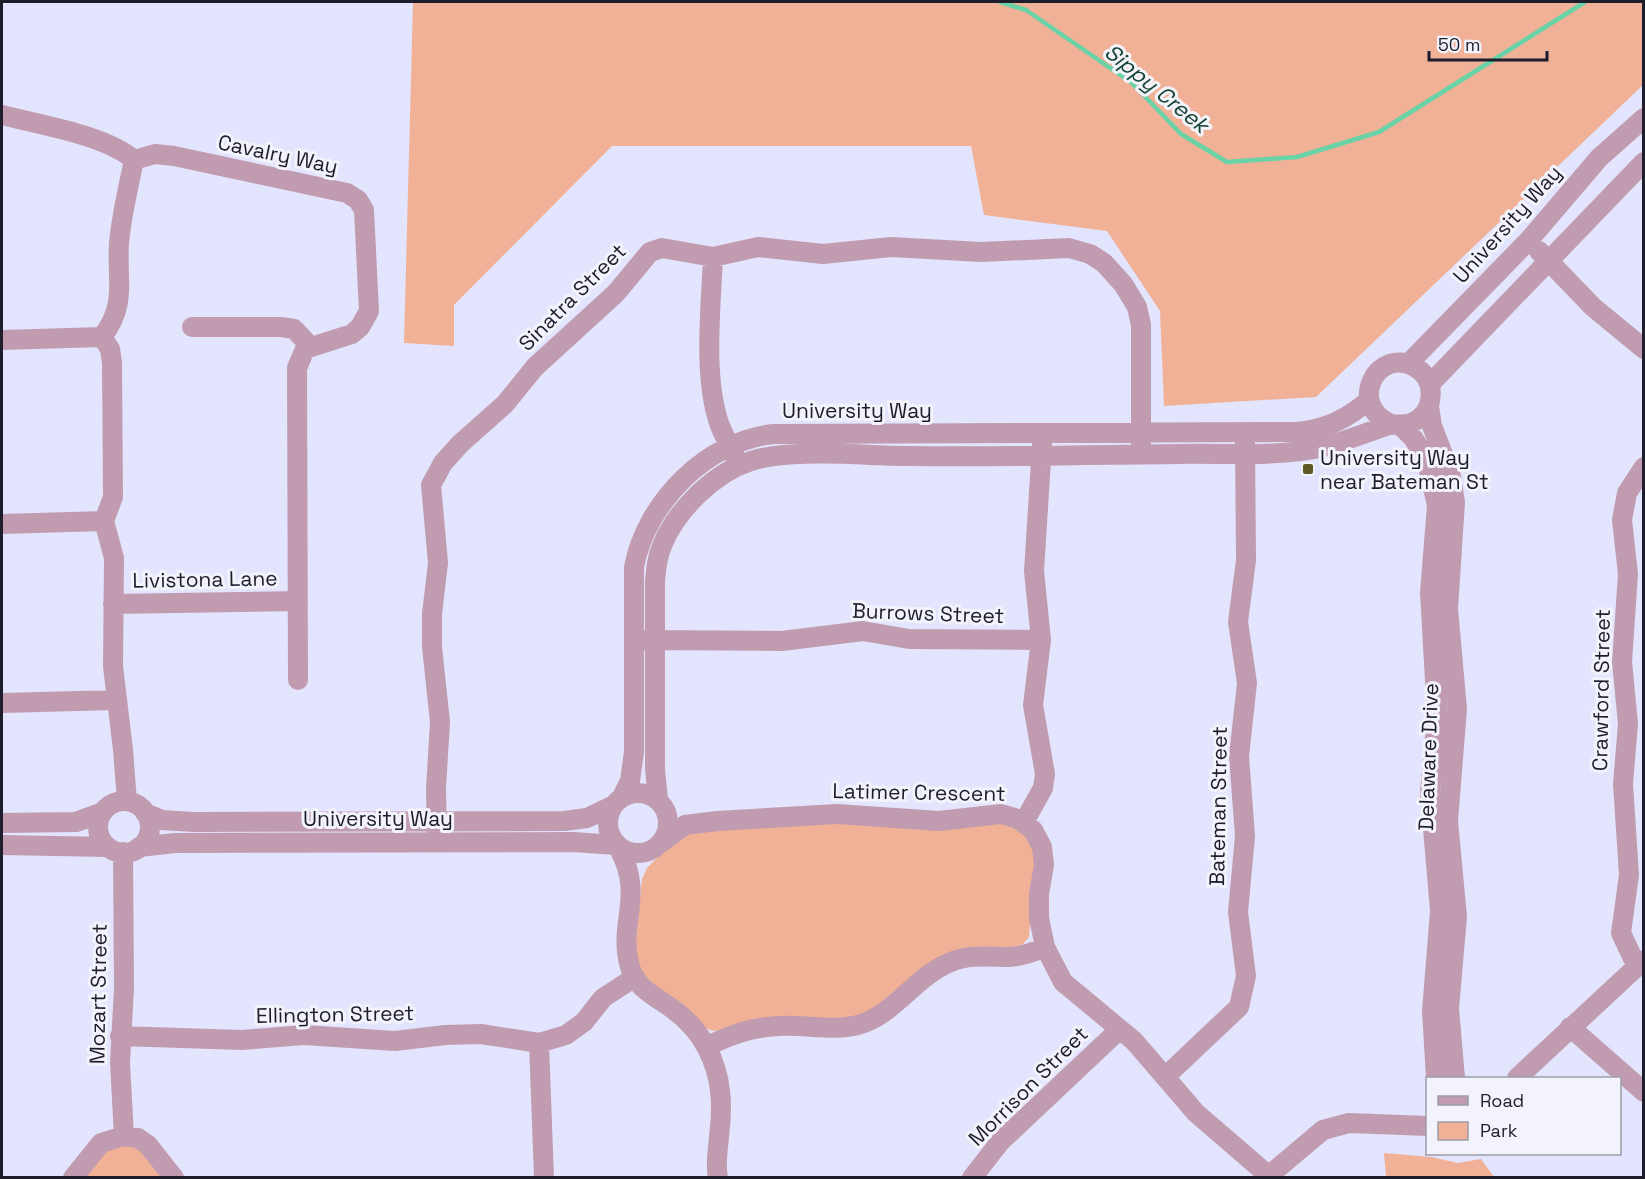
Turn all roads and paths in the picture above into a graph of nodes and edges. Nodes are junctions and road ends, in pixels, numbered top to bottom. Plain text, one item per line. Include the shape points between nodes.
1 (2, 116) edge
2 (1644, 118) edge
3 (134, 160) junction
4 (1644, 162) edge
5 (1529, 240) junction
6 (713, 257) junction
7 (1548, 260) junction
8 (192, 327) dead end
9 (102, 337) junction
10 (2, 340) edge
11 (310, 346) junction
12 (1644, 349) edge
13 (1408, 364) junction
14 (1430, 384) junction
15 (1369, 400) junction
16 (1429, 406) junction
17 (1396, 425) junction
18 (1042, 433) junction
19 (1141, 433) junction
20 (1245, 433) junction
21 (730, 446) junction
22 (1245, 453) junction
23 (1141, 454) junction
24 (1042, 456) junction
25 (739, 466) junction
26 (1644, 467) edge
27 (104, 521) junction
28 (2, 524) edge
29 (298, 601) junction
30 (113, 604) junction
31 (634, 640) junction
32 (656, 640) junction
33 (1041, 640) junction
34 (298, 680) dead end
35 (116, 700) junction
36 (2, 703) edge
37 (127, 801) junction
38 (659, 801) junction
39 (617, 802) junction
40 (103, 812) junction
41 (145, 813) junction
42 (438, 821) junction
43 (717, 821) junction
44 (1024, 822) junction
45 (2, 823) edge
46 (438, 842) junction
47 (2, 845) edge
48 (659, 845) junction
49 (617, 846) junction
50 (123, 849) junction
51 (632, 887) junction
52 (1045, 947) junction
53 (1642, 960) edge
54 (634, 977) junction
55 (1570, 1027) junction
56 (1120, 1029) junction
57 (120, 1036) junction
58 (539, 1043) junction
59 (706, 1047) junction
60 (1165, 1077) junction
61 (1436, 1077) edge
62 (1455, 1077) edge
63 (1518, 1077) edge
64 (1644, 1092) edge
65 (1426, 1126) edge
66 (124, 1136) junction
67 (1267, 1176) edge
68 (73, 1178) edge
69 (174, 1178) edge
70 (544, 1178) edge
71 (718, 1178) edge
72 (972, 1178) edge

1 - 3 street via 105,142 122,149
2 - 5 street, University Way via 1599,158
3 - 9 street via 120,234 118,309
3 - 11 street, Cavalry Way via 155,154 174,156 347,193 358,200 364,210 369,311 352,334
4 - 7 street
5 - 7 street
5 - 13 street, University Way
6 - 19 street, Sinatra Street via 758,248 823,254 891,247 981,252 1069,248 1090,254 1123,284 1137,307 1141,325
6 - 21 street via 710,340 714,402
6 - 42 street, Sinatra Street via 663,248 650,252 616,293 535,367 505,404 460,444 431,485 438,563 432,636 440,722
7 - 12 street via 1593,307
7 - 14 street
8 - 11 street via 294,329
9 - 10 street
9 - 27 street via 110,349 112,374 113,497
11 - 29 street via 297,368
13 - 14 street via 1421,371
13 - 15 street via 1382,368 1371,382
14 - 16 street
15 - 17 street via 1377,415
15 - 20 street, University Way via 1336,424 1314,430
16 - 17 street via 1418,420
16 - 62 street, Delaware Drive via 1432,426 1450,472 1455,502 1448,609 1457,709 1448,821 1457,917 1449,1008
17 - 22 street via 1311,450
17 - 61 street, Delaware Drive via 1413,438 1426,458 1437,505 1430,593 1437,716 1430,793 1440,911 1432,1011
18 - 19 street, University Way
18 - 21 street, University Way via 774,434
18 - 24 street
19 - 20 street, University Way
19 - 23 street, Sinatra Street
20 - 22 street, Bateman Street
21 - 25 street
21 - 31 street, University Way via 685,479 647,527 634,567
22 - 23 street
22 - 60 street, Bateman Street via 1246,560 1238,622 1247,683 1239,756 1245,836 1238,912 1246,976 1239,1006
23 - 24 street
24 - 25 street via 783,455
24 - 33 street via 1034,571
25 - 32 street via 706,488 662,546 655,581
26 - 53 street, Crawford Street via 1629,488 1622,514 1628,585 1622,670 1628,733 1623,784 1629,875 1621,935
27 - 28 street
27 - 30 street via 114,558
29 - 30 street, Livistona Lane
29 - 34 street
30 - 35 street
31 - 32 street, Burrows Street
31 - 39 street, University Way via 633,766
32 - 33 street, Burrows Street via 782,641 863,631 909,639
32 - 38 street via 655,768
33 - 44 street via 1033,705 1045,774 1043,788
35 - 36 street
35 - 37 street
37 - 40 street via 113,803
37 - 41 street
38 - 39 street via 640,793
38 - 43 street, Latimer Crescent via 683,813
38 - 48 street via 668,820 668,830
39 - 42 street, University Way via 587,818 571,821
39 - 49 street via 607,826
40 - 45 street via 76,822
40 - 50 street via 98,830
41 - 42 street, University Way via 162,820 194,822
41 - 50 street via 149,831
42 - 46 street, Sinatra Street
43 - 44 street, Latimer Crescent via 847,814 939,821 1001,814
43 - 48 street, Latimer Crescent via 685,825
44 - 52 street, Latimer Crescent via 1040,840 1044,856 1038,911
46 - 49 street, University Way via 573,842
46 - 50 street, University Way via 175,843
47 - 50 street, University Way
48 - 49 street via 634,854
48 - 51 street
49 - 51 street via 629,867
50 - 57 street, Mozart Street via 124,988
51 - 54 street via 627,952
52 - 56 street, Latimer Crescent via 1063,982
52 - 59 street via 1018,956 952,961 928,973 883,1014 858,1025 749,1029
53 - 55 street
54 - 58 street, Ellington Street via 603,998 584,1022 566,1035
54 - 59 street via 649,994 686,1020
55 - 63 street
55 - 64 street
56 - 60 street, Latimer Crescent
56 - 72 street, Morrison Street via 1000,1142
57 - 58 street, Ellington Street via 242,1040 304,1035 395,1041 480,1034
57 - 66 street, Mozart Street
58 - 70 street
59 - 71 street via 722,1093
60 - 67 street, Latimer Crescent via 1196,1113
65 - 67 street via 1349,1124 1323,1130
66 - 68 street via 101,1143
66 - 69 street via 138,1138 148,1145

